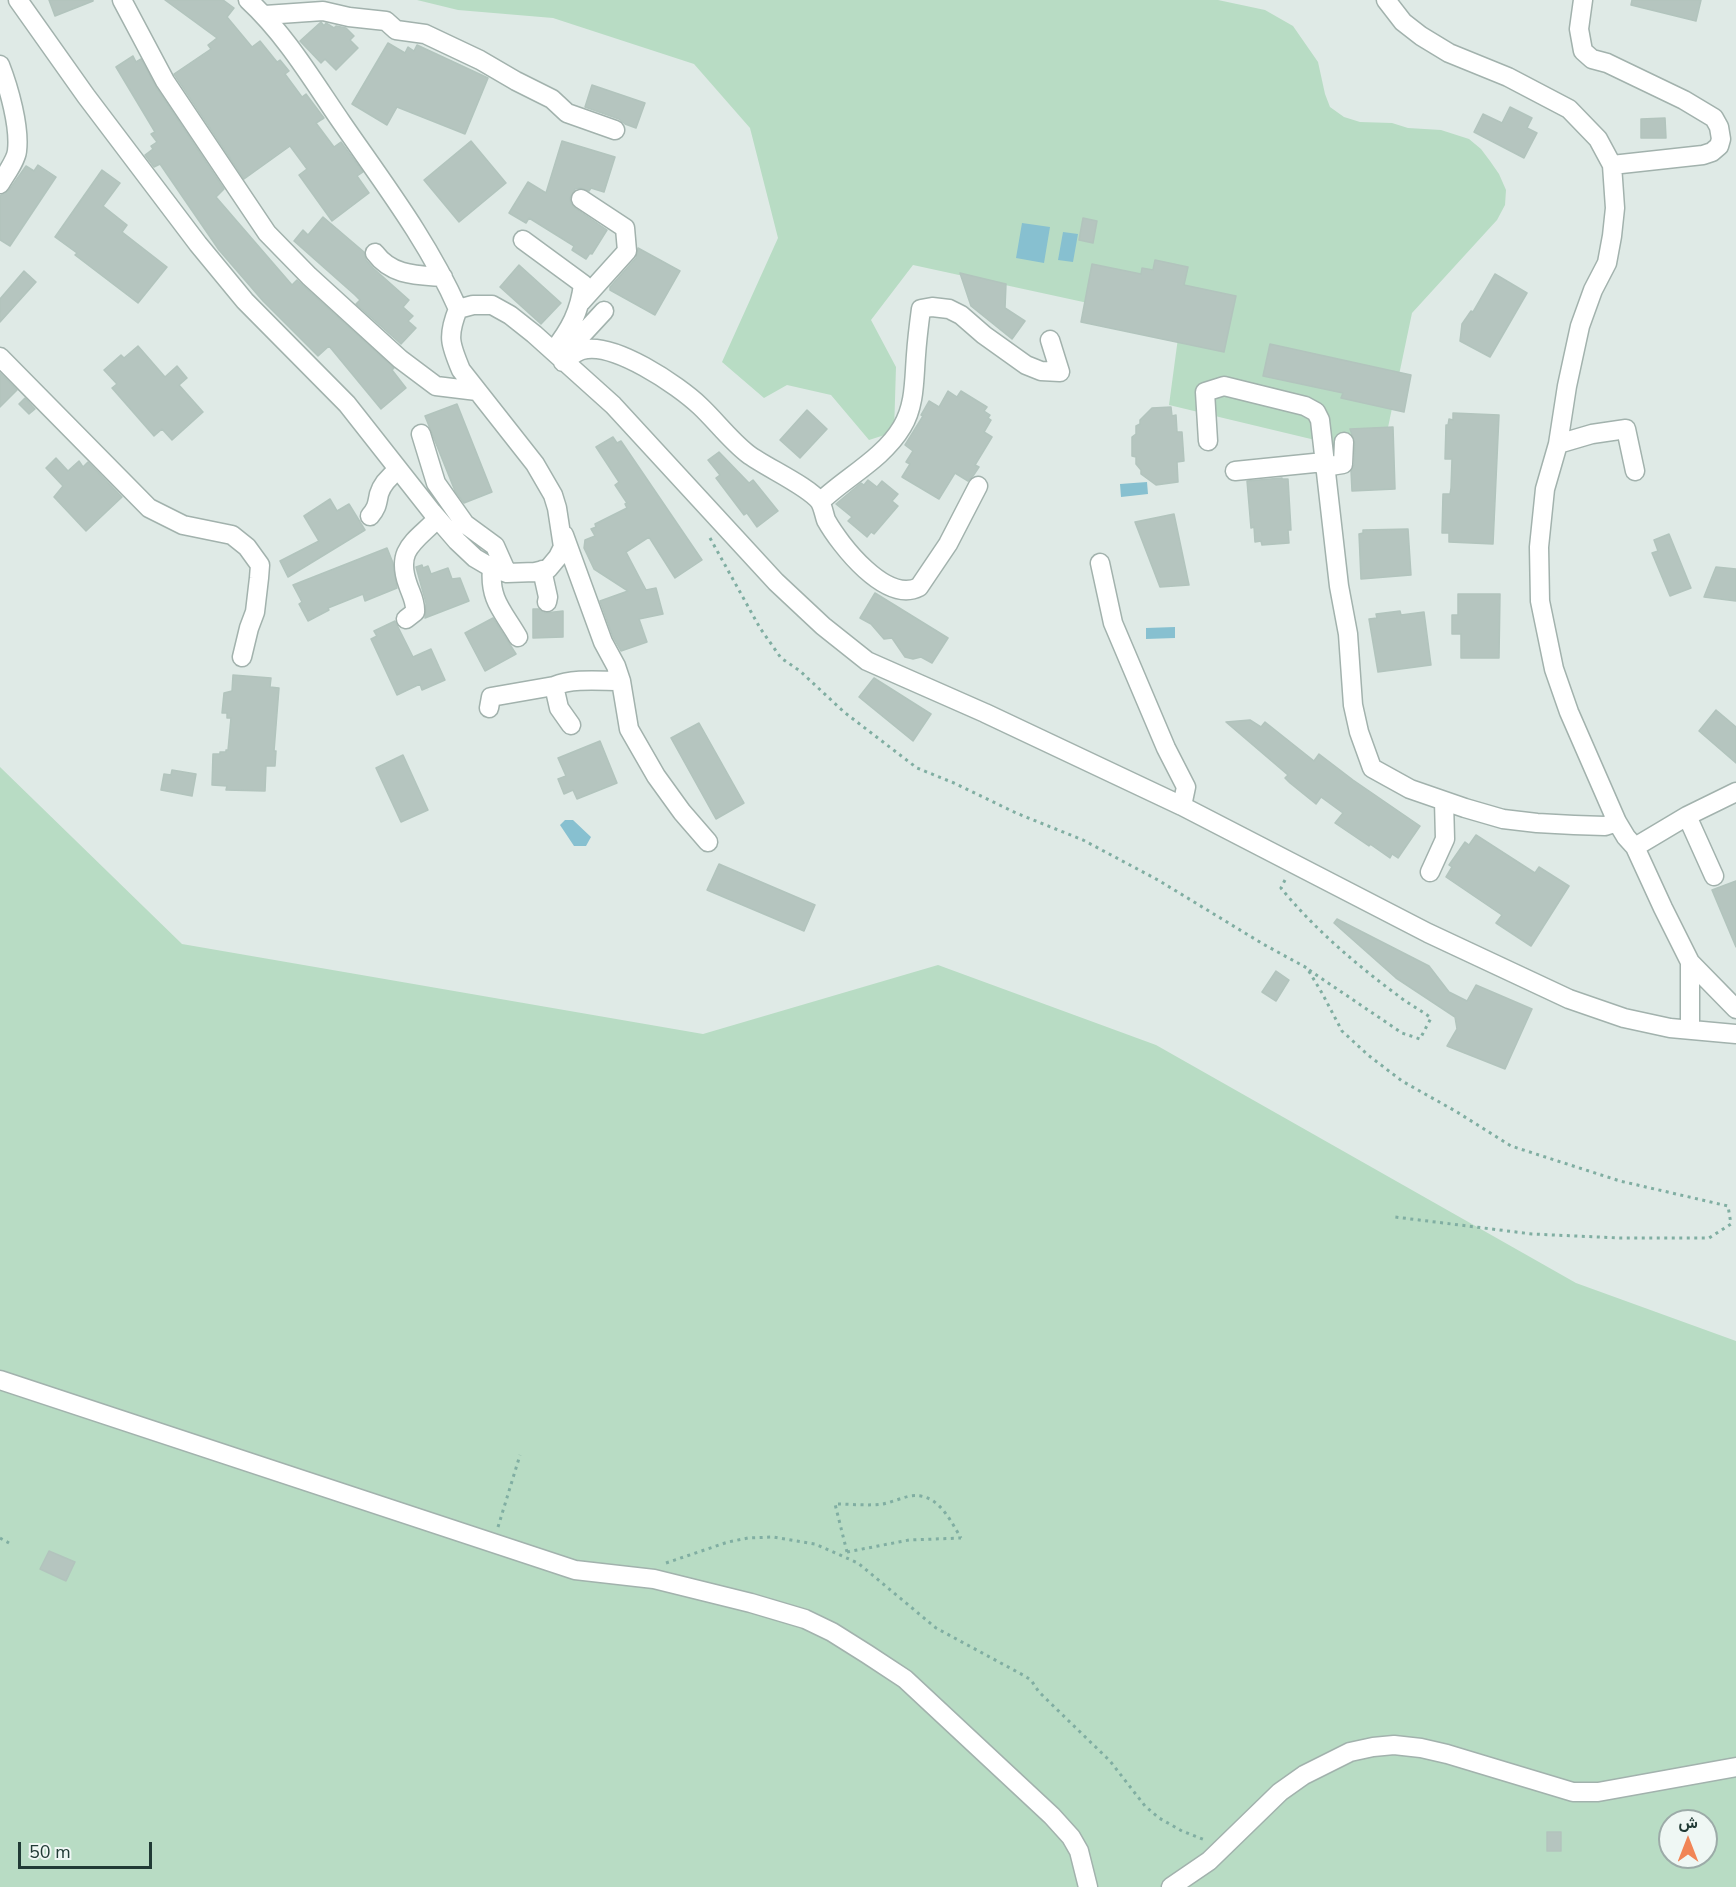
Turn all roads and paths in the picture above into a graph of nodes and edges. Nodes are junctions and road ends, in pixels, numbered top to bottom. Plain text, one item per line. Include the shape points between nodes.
1 (18, 0) edge
2 (122, 0) edge
3 (248, 0) edge
4 (1386, 0) edge
5 (1583, 0) edge
6 (265, 15) junction
7 (0, 65) edge
8 (615, 130) dead end
9 (1612, 165) junction
10 (0, 184) edge
11 (581, 199) dead end
12 (523, 240) dead end
13 (375, 253) dead end
14 (443, 277) junction
15 (581, 302) junction
16 (458, 309) junction
17 (604, 310) dead end
18 (1050, 340) dead end
19 (563, 356) junction
20 (0, 357) edge
21 (477, 391) junction
22 (421, 434) dead end
23 (1208, 441) dead end
24 (1344, 442) dead end
25 (1558, 444) junction
26 (1324, 465) junction
27 (398, 470) junction
28 (1235, 471) dead end
29 (1635, 471) dead end
30 (978, 486) dead end
31 (820, 502) junction
32 (370, 516) dead end
33 (437, 519) junction
34 (559, 519) junction
35 (721, 523) junction
36 (1100, 563) dead end
37 (499, 570) junction
38 (542, 570) junction
39 (547, 602) dead end
40 (406, 619) dead end
41 (518, 637) dead end
42 (242, 657) dead end
43 (621, 681) junction
44 (554, 686) junction
45 (489, 708) dead end
46 (571, 725) dead end
47 (1736, 792) edge
48 (1444, 801) junction
49 (1182, 806) junction
50 (1687, 816) junction
51 (1617, 822) junction
52 (708, 842) dead end
53 (1635, 847) junction
54 (1290, 864) junction
55 (1430, 872) dead end
56 (1714, 876) dead end
57 (1690, 962) junction
58 (1306, 968) junction
59 (1736, 1009) edge
60 (1690, 1029) junction
61 (1736, 1034) edge
62 (1395, 1217) dead end
63 (0, 1380) edge
64 (520, 1455) dead end
65 (0, 1538) edge
66 (9, 1543) dead end
67 (493, 1543) junction
68 (847, 1552) junction
69 (840, 1553) junction
70 (641, 1577) junction
71 (1736, 1767) edge
72 (1223, 1846) junction
73 (1088, 1887) edge
74 (1171, 1887) edge

1 - 27 street via 198,244 246,301 347,404
2 - 21 street via 165,81 267,233 400,359 436,386
3 - 6 street
4 - 9 street via 1402,22 1449,53 1508,77 1569,109 1598,139
5 - 9 street via 1583,51 1592,59 1684,100 1714,118 1719,127 1721,139 1712,152
6 - 8 street via 323,11 386,21 396,30 425,34 480,60 552,99 567,113
6 - 14 street via 416,228
7 - 10 street via 18,153
9 - 25 street via 1615,208 1607,263 1580,326
11 - 15 street via 625,228 627,251
12 - 15 street via 583,284
13 - 14 street via 396,272
14 - 16 street
15 - 19 street via 568,331
16 - 19 street via 492,305
16 - 21 street via 451,328 454,353
17 - 19 street
18 - 31 street via 1060,372 1026,365 949,309 921,309 912,402 902,427 864,467
19 - 31 street via 583,349 599,350 642,366 682,390 714,432
19 - 35 street
20 - 42 street via 149,508 183,525 232,535 248,547 260,565 255,612
21 - 34 street via 545,479
22 - 37 street via 435,483 465,524 495,546
23 - 26 street via 1205,392 1224,386 1316,412
24 - 26 street via 1343,464
25 - 29 street via 1626,429
25 - 51 street via 1545,489 1539,547 1540,602 1554,669 1569,712
26 - 28 street
26 - 48 street via 1348,634 1353,705 1364,749 1372,768 1410,789
27 - 32 street via 380,491 378,507
27 - 33 street
30 - 31 street via 948,543 919,587 913,590 892,588 867,571 842,543
33 - 37 street via 475,558
33 - 40 street via 408,545 402,560 415,603 415,612
34 - 38 street via 562,547 558,558
34 - 43 street
35 - 49 street via 804,609 867,661
35 - 58 path via 710,539 759,628 781,658 917,768 1083,840
36 - 49 street via 1113,623 1186,788
37 - 38 street
37 - 41 street via 491,583 498,608
38 - 39 street
43 - 44 street
43 - 52 street via 628,729 636,744 682,812
44 - 45 street via 491,697
44 - 46 street via 559,708
47 - 50 street
48 - 51 street via 1503,819 1537,824
48 - 55 street via 1445,839
49 - 54 street
50 - 53 street
50 - 56 street
51 - 53 street
53 - 57 street
54 - 58 path via 1281,888 1298,909 1361,966 1431,1018 1420,1039 1402,1033
54 - 60 street via 1569,999 1624,1018
57 - 59 street
57 - 60 street
58 - 62 path via 1342,1031 1402,1081 1511,1146 1620,1181 1728,1206 1731,1224 1709,1238 1620,1238 1532,1234
60 - 61 street
63 - 67 street
64 - 67 path
65 - 66 path
67 - 70 street via 575,1570
68 - 68 path via 909,1540 961,1538 935,1501 924,1496 882,1504 836,1504
68 - 69 path
69 - 70 path via 797,1540 748,1538 664,1564
69 - 72 path via 875,1575 936,1628 1031,1680 1160,1818
70 - 73 street via 805,1619 905,1679 1071,1837 1079,1851
71 - 72 street via 1598,1792 1573,1792 1447,1754 1394,1745 1373,1747 1350,1752 1304,1775 1280,1792
72 - 74 street via 1209,1861

